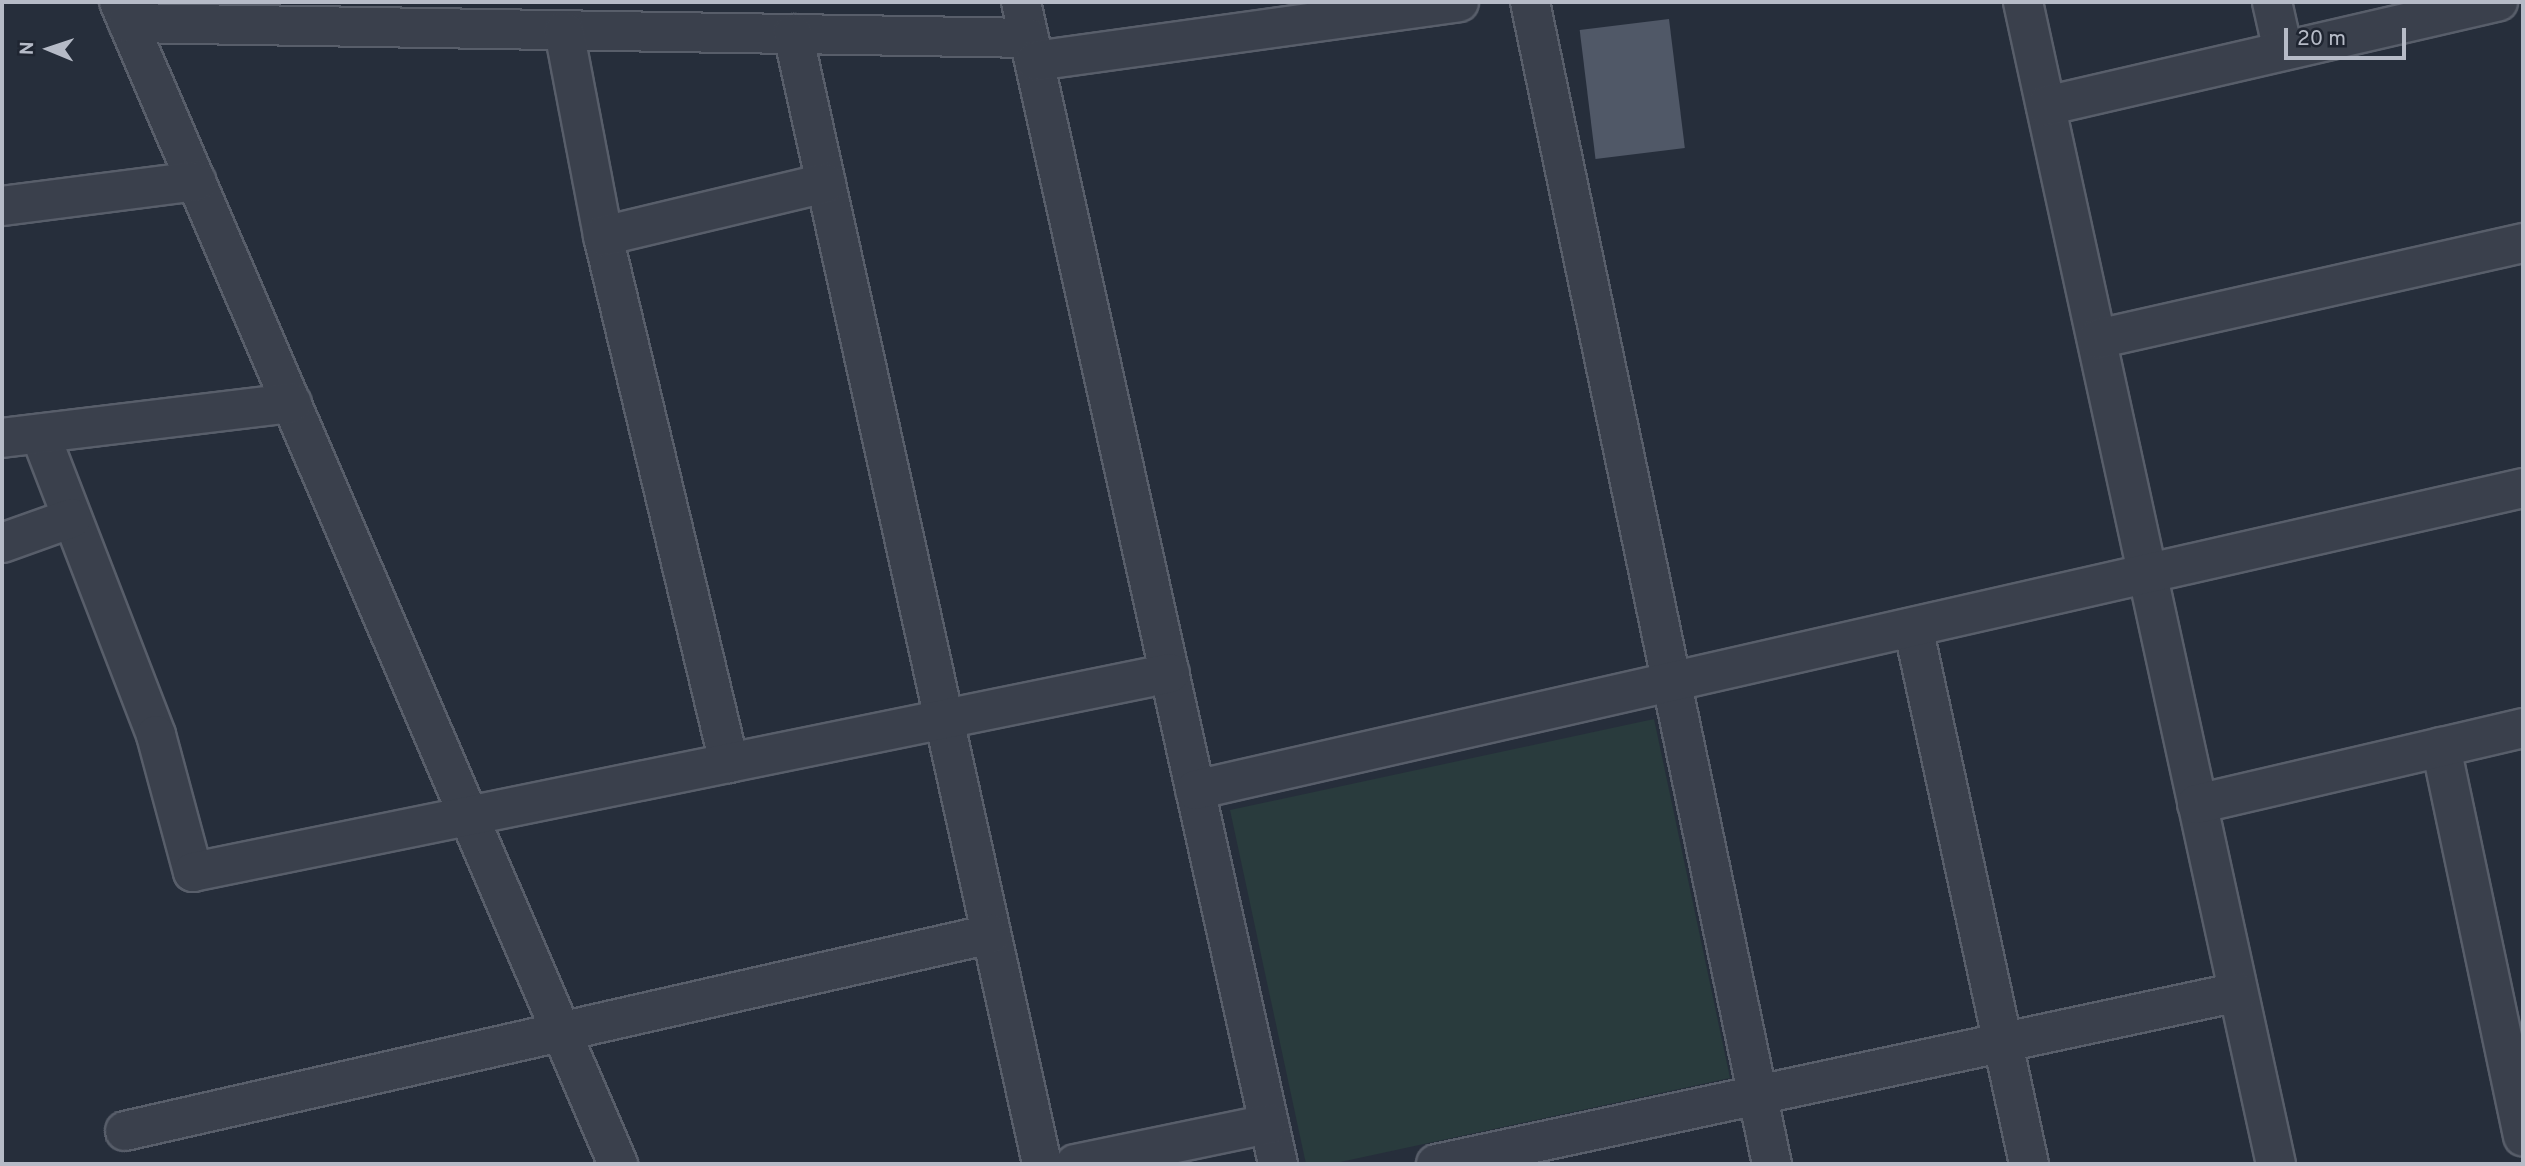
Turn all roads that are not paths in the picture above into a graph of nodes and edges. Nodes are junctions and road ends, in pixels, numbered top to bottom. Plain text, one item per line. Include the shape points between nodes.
1 (1021, 2) edge
2 (1459, 2) edge
3 (1530, 2) edge
4 (2023, 2) edge
5 (2272, 2) edge
6 (2498, 2) edge
7 (123, 13) edge
8 (564, 30) junction
9 (793, 34) junction
10 (1032, 50) junction
11 (2283, 51) junction
12 (2046, 106) junction
13 (196, 181) junction
14 (826, 183) junction
15 (2, 206) edge
16 (603, 236) junction
17 (2523, 243) edge
18 (2097, 340) junction
19 (292, 403) junction
20 (40, 434) junction
21 (2, 438) edge
22 (2523, 488) edge
23 (72, 517) junction
24 (2, 543) edge
25 (2147, 573) junction
26 (1913, 627) junction
27 (1170, 673) junction
28 (1671, 682) junction
29 (944, 719) junction
30 (2523, 728) edge
31 (2441, 747) junction
32 (729, 763) junction
33 (1195, 790) junction
34 (2197, 804) junction
35 (469, 817) junction
36 (991, 934) junction
37 (2238, 992) junction
38 (561, 1032) junction
39 (2003, 1043) junction
40 (1758, 1095) junction
41 (1269, 1124) junction
42 (125, 1132) dead end
43 (2523, 1136) edge
44 (1524, 1155) edge
45 (618, 1164) edge
46 (1042, 1164) edge
47 (1075, 1164) edge
48 (1278, 1164) edge
49 (1436, 1164) edge
50 (1772, 1164) edge
51 (2029, 1164) edge
52 (2276, 1164) edge

1 - 10 street
2 - 10 street
3 - 28 street
4 - 12 street
5 - 11 street
6 - 11 street
7 - 8 street
7 - 13 street
8 - 9 street
8 - 16 street
9 - 10 street
9 - 14 street
10 - 27 street
11 - 12 street
12 - 18 street
13 - 15 street
13 - 19 street
14 - 16 street
14 - 29 street
16 - 32 street
17 - 18 street
18 - 25 street
19 - 20 street
19 - 35 street
20 - 21 street
20 - 23 street
22 - 25 street
23 - 24 street
23 - 35 street via 156,735 193,872
25 - 26 street
25 - 34 street
26 - 28 street
26 - 39 street
27 - 29 street
27 - 33 street
28 - 33 street
28 - 40 street
29 - 32 street
29 - 36 street
30 - 31 street
31 - 34 street
31 - 43 street
32 - 35 street
33 - 41 street
34 - 37 street
35 - 38 street
36 - 38 street
36 - 46 street
37 - 39 street
37 - 52 street
38 - 42 street
38 - 45 street
39 - 40 street
39 - 51 street
40 - 44 street
40 - 50 street
41 - 47 street
41 - 48 street
44 - 49 street

